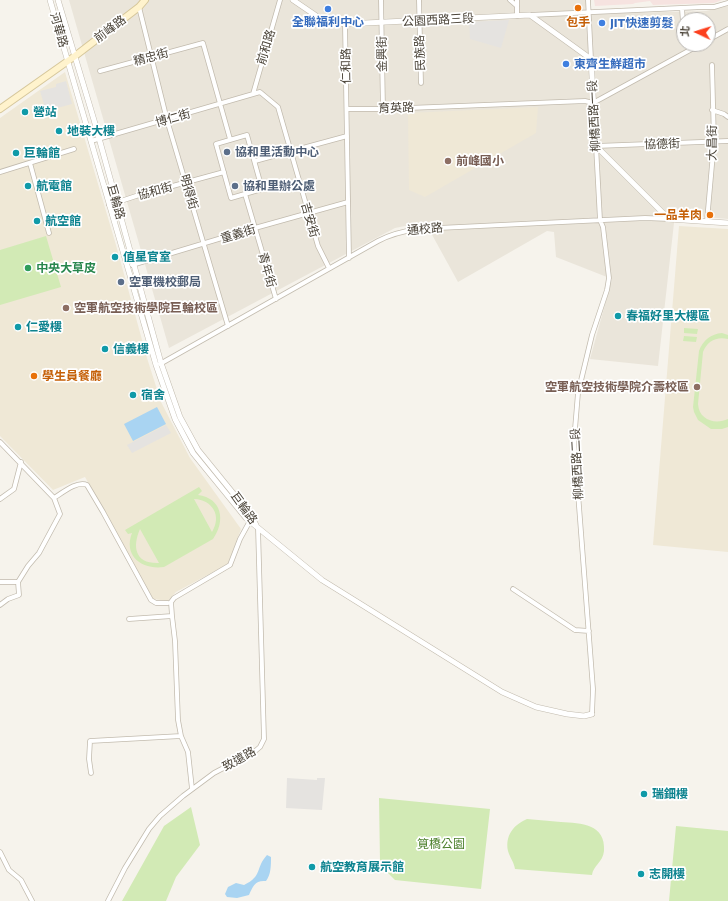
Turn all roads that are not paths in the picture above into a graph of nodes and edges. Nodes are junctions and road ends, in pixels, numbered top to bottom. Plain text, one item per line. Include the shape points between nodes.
1 (50, 0) edge
2 (58, 0) edge
3 (145, 0) edge
4 (280, 0) edge
5 (293, 0) edge
6 (381, 0) edge
7 (419, 0) edge
8 (510, 0) edge
9 (517, 0) edge
10 (588, 0) edge
11 (728, 3) edge
12 (517, 6) junction
13 (139, 7) junction
14 (682, 8) junction
15 (588, 12) junction
16 (682, 12) edge
17 (530, 15) junction
18 (517, 16) junction
19 (419, 20) junction
20 (382, 22) junction
21 (345, 24) junction
22 (728, 29) edge
23 (716, 36) edge
24 (686, 52) edge
25 (74, 56) junction
26 (152, 58) junction
27 (591, 59) junction
28 (68, 61) junction
29 (712, 65) dead end
30 (100, 71) dead end
31 (421, 83) dead end
32 (253, 94) junction
33 (593, 103) junction
34 (220, 104) junction
35 (0, 109) edge
36 (347, 109) junction
37 (383, 109) junction
38 (712, 110) junction
39 (728, 117) edge
40 (167, 120) junction
41 (348, 136) junction
42 (98, 139) junction
43 (230, 139) junction
44 (91, 141) junction
45 (728, 141) edge
46 (714, 142) junction
47 (596, 146) junction
48 (74, 149) dead end
49 (290, 151) junction
50 (254, 161) junction
51 (30, 163) junction
52 (0, 172) edge
53 (224, 172) junction
54 (186, 182) junction
55 (245, 194) junction
56 (116, 202) junction
57 (348, 202) junction
58 (109, 204) junction
59 (308, 213) junction
60 (669, 219) junction
61 (600, 220) junction
62 (707, 221) junction
63 (728, 223) edge
64 (255, 228) junction
65 (50, 232) dead end
66 (204, 244) junction
67 (349, 258) junction
68 (134, 265) junction
69 (127, 268) junction
70 (329, 268) junction
71 (276, 299) junction
72 (228, 326) junction
73 (159, 364) junction
74 (0, 442) edge
75 (21, 462) junction
76 (54, 498) junction
77 (0, 499) edge
78 (251, 519) junction
79 (258, 528) junction
80 (0, 582) edge
81 (18, 582) junction
82 (513, 589) dead end
83 (168, 603) dead end
84 (0, 605) edge
85 (172, 616) junction
86 (129, 619) dead end
87 (589, 631) junction
88 (592, 714) joint
89 (181, 736) junction
90 (90, 773) dead end
91 (192, 789) junction
92 (0, 852) edge
93 (32, 901) edge
94 (108, 901) edge

1 - 28 street, 河華路
2 - 25 street, 河華路
3 - 13 main road, 前峰路
4 - 32 street, 前和路
5 - 21 street, 公園西路三段 via 318,17
6 - 20 street, 金興街
7 - 19 street, 民族路
8 - 12 street
9 - 12 street
10 - 15 street, 柳橋西路一段
11 - 14 street, 公園西路三段 via 714,7
12 - 18 street
13 - 25 main road, 前峰路
13 - 26 street, 明得街
14 - 15 street, 公園西路三段
14 - 16 street
15 - 17 street, 公園西路三段
15 - 27 street, 柳橋西路一段
17 - 18 street, 公園西路三段
17 - 27 street
18 - 19 street, 公園西路三段
19 - 20 street, 公園西路三段
19 - 31 street, 民族路
20 - 21 street, 公園西路三段
20 - 37 street, 金興街
21 - 36 street, 仁和路
22 - 23 street
24 - 33 street
25 - 28 main road, 前峰路
25 - 42 street, 巨輪路
26 - 30 street, 精忠街
26 - 34 street, 精忠街 via 203,43
26 - 40 street, 明得街
27 - 33 street, 柳橋西路一段
28 - 35 main road
28 - 44 street, 巨輪路
29 - 38 street, 大昌街
32 - 34 street, 博仁街
32 - 49 street, 吉安街 via 260,92 278,107
33 - 37 street, 育英路 via 585,101
33 - 47 street, 柳橋西路一段
34 - 40 street, 博仁街
34 - 43 street
36 - 37 street, 育英路
36 - 41 street
38 - 39 street
38 - 46 street, 大昌街
40 - 42 street, 博仁街
40 - 54 street, 明得街
41 - 49 street
41 - 57 street
42 - 44 street, 博仁街
42 - 56 street, 巨輪路
43 - 50 street via 247,135
43 - 53 street via 216,144
44 - 58 street, 巨輪路
45 - 46 street, 協德街
46 - 47 street, 協德街
46 - 62 street, 大昌街
47 - 60 street
47 - 61 street, 柳橋西路一段
48 - 51 street
49 - 50 street
49 - 59 street, 吉安街
50 - 55 street via 262,189
51 - 52 street
51 - 65 street
53 - 54 street, 協和街
53 - 55 street via 231,198
54 - 56 street, 協和街
54 - 66 street, 明得街
55 - 64 street, 青年街
56 - 58 street, 協和街
56 - 68 street, 巨輪路
57 - 59 street, 重義街
57 - 67 street
58 - 69 street, 巨輪路
59 - 64 street, 重義街
59 - 70 street, 吉安街 via 318,246
60 - 61 street, 通校路
60 - 62 street, 通校路
61 - 67 street, 通校路 via 418,229 390,235
61 - 87 street, 柳橋西路二段 via 609,278 578,393 574,441
62 - 63 street, 通校路
64 - 66 street, 重義街
64 - 71 street, 青年街
66 - 68 street, 重義街
66 - 72 street, 明得街
67 - 70 street, 通校路
68 - 69 street, 重義街
68 - 73 street, 巨輪路
69 - 73 street, 巨輪路
70 - 71 street, 通校路
71 - 72 street, 通校路
72 - 73 street, 通校路
73 - 78 street, 巨輪路 via 180,417 198,450
74 - 75 street
75 - 76 street
75 - 77 street via 14,490
76 - 81 street via 60,514 40,553
76 - 83 street via 78,484 87,485 151,600 156,603
78 - 79 street, 巨輪路
78 - 85 street via 230,565 174,598 171,602
79 - 88 street via 322,580 502,692 536,707 578,716
79 - 91 street, 致遠路 via 264,739 254,752 214,773
80 - 81 street
81 - 84 street via 19,596
82 - 87 street via 575,630
85 - 86 street
85 - 89 street
87 - 88 street, 柳橋西路二段
89 - 90 street via 90,741
89 - 91 street via 188,752
91 - 94 street, 致遠路 via 160,816 149,829
92 - 93 street via 10,870 21,880

